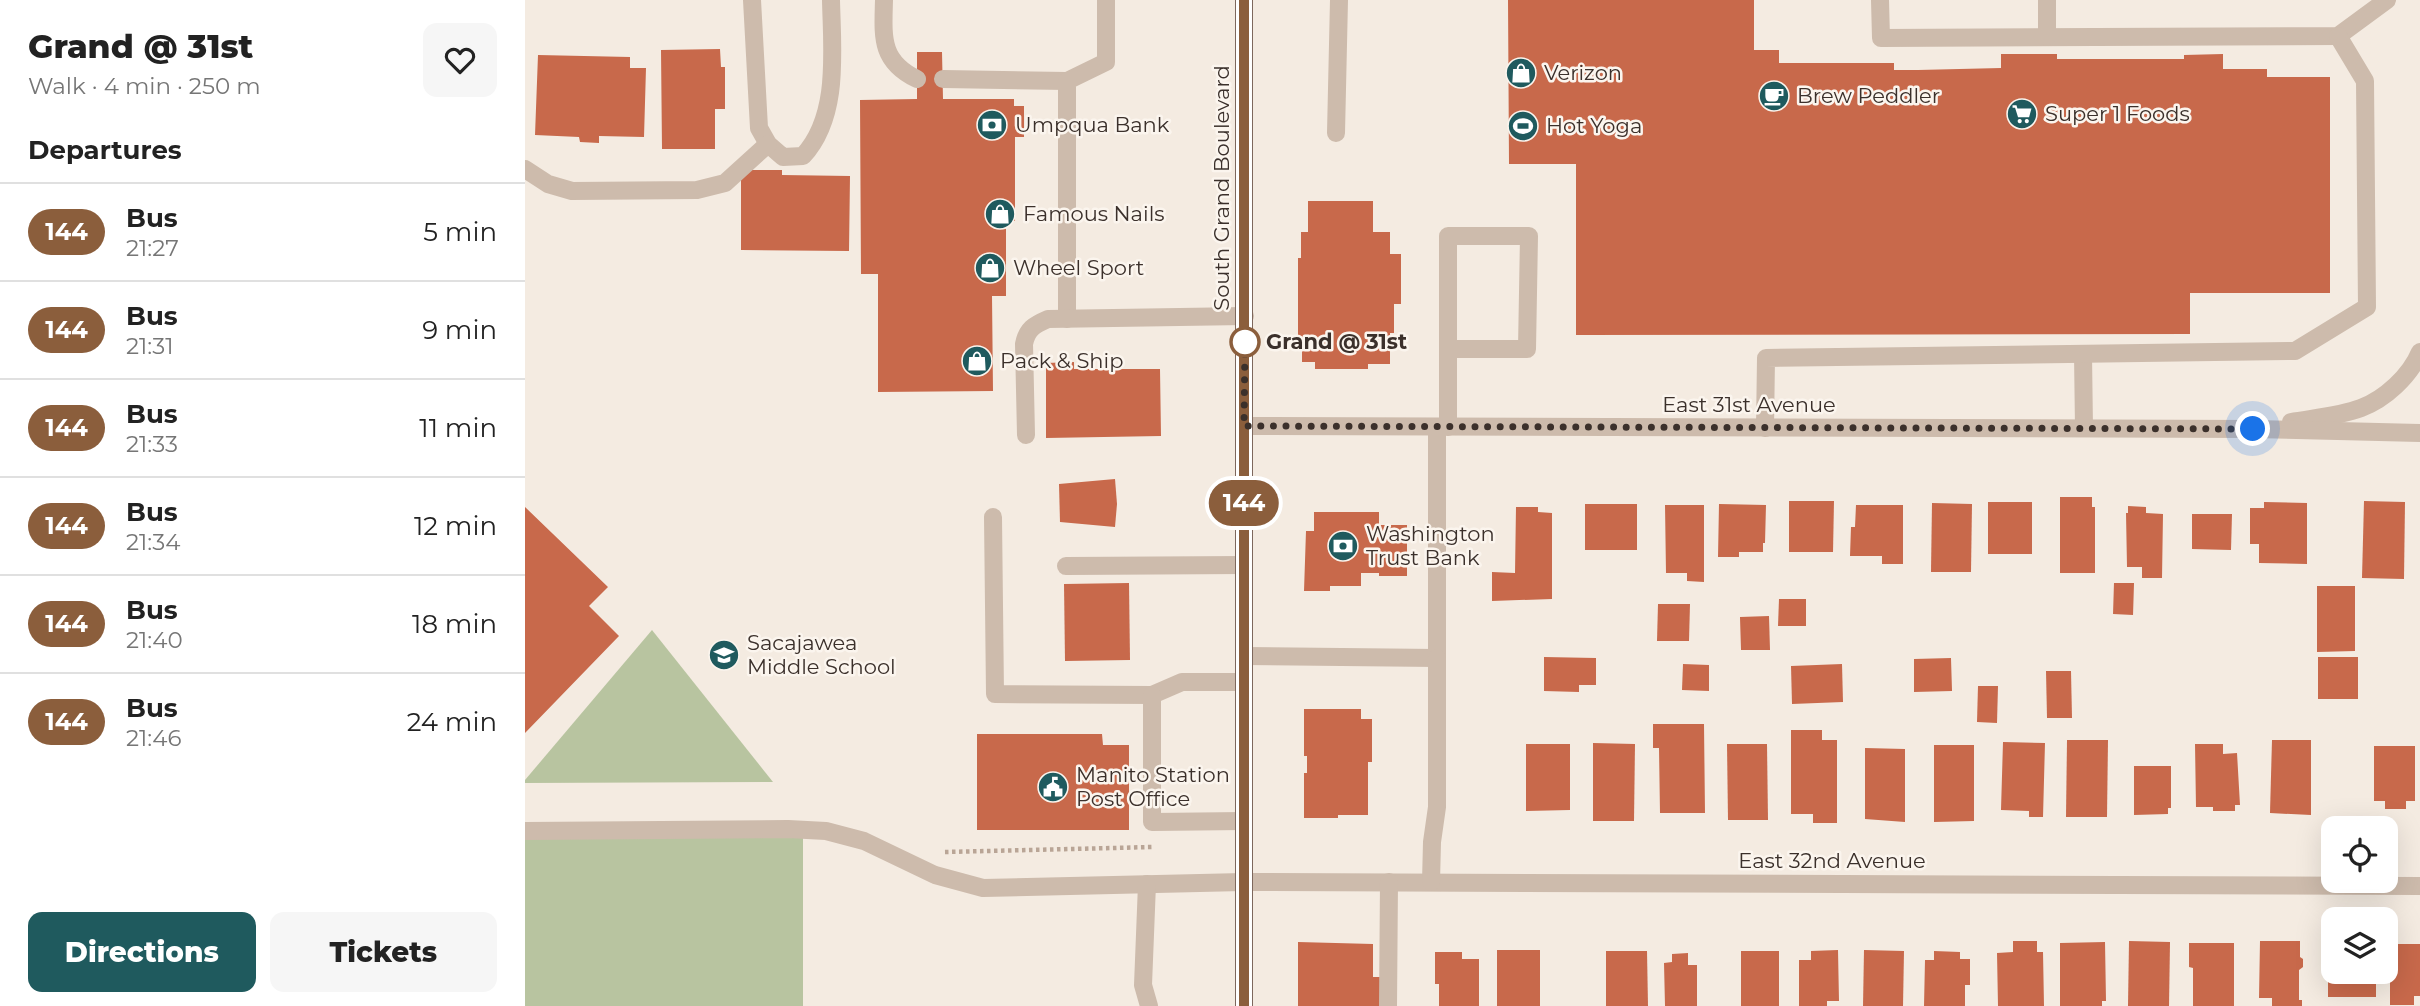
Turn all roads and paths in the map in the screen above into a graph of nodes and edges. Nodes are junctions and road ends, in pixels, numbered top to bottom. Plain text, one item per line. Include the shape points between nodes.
1 (752, 0) edge
2 (831, 0) edge
3 (884, 0) edge
4 (1106, 0) edge
5 (1244, 0) edge
6 (1339, 0) edge
7 (1881, 0) edge
8 (2047, 0) edge
9 (2387, 0) edge
10 (2047, 37) junction
11 (2338, 37) junction
12 (917, 79) dead end
13 (943, 79) dead end
14 (1067, 81) junction
15 (1336, 133) dead end
16 (768, 144) junction
17 (525, 169) edge
18 (1245, 316) junction
19 (1067, 319) junction
20 (1448, 349) junction
21 (2420, 352) edge
22 (2083, 354) junction
23 (1244, 426) junction
24 (1442, 427) junction
25 (1765, 428) junction
26 (2084, 428) junction
27 (2253, 429) junction
28 (2420, 433) edge
29 (1026, 435) dead end
30 (993, 517) dead end
31 (1244, 565) junction
32 (1066, 566) dead end
33 (1244, 656) junction
34 (1437, 658) junction
35 (1244, 681) junction
36 (1152, 695) junction
37 (1244, 821) junction
38 (525, 831) edge
39 (1244, 882) junction
40 (1389, 882) junction
41 (1431, 882) junction
42 (1147, 884) junction
43 (2420, 886) edge
44 (1149, 1006) edge
45 (1244, 1006) edge
46 (1388, 1006) edge

1 - 16 street via 759,128
2 - 16 street via 832,65 826,114 816,142 803,156 783,157
3 - 12 street via 883,36 889,57
4 - 14 street via 1106,62
5 - 18 main road, South Grand Boulevard
6 - 15 street
7 - 10 street via 1881,38
8 - 10 street
9 - 11 street
10 - 11 street
11 - 22 street via 2365,81 2367,307 2295,351
13 - 14 street
14 - 19 street
16 - 17 street via 725,183 698,190 572,191 548,184
18 - 19 street
18 - 23 main road, South Grand Boulevard
19 - 29 street via 1048,319 1026,334
20 - 20 street via 1448,236 1529,236 1527,349
20 - 24 street
21 - 27 street, East 31st Avenue via 2394,387 2363,407
22 - 25 street via 1766,358
22 - 26 street
23 - 24 street, East 31st Avenue
23 - 31 main road, South Grand Boulevard
24 - 25 street, East 31st Avenue
24 - 34 street
25 - 26 street, East 31st Avenue
26 - 27 street, East 31st Avenue
27 - 28 street, East 31st Avenue
30 - 36 street via 995,694
31 - 32 street
31 - 33 main road, South Grand Boulevard
33 - 34 street
33 - 35 main road, South Grand Boulevard
34 - 41 street via 1437,807
35 - 36 street via 1182,681
35 - 37 main road, South Grand Boulevard
36 - 37 street via 1152,822
37 - 39 main road, South Grand Boulevard
38 - 42 street, East 32nd Avenue via 825,831 864,841 935,875 983,888
39 - 40 street, East 32nd Avenue
39 - 42 street, East 32nd Avenue
39 - 45 main road, South Grand Boulevard
40 - 41 street, East 32nd Avenue
40 - 46 street
41 - 43 street, East 32nd Avenue
42 - 44 street via 1143,985

